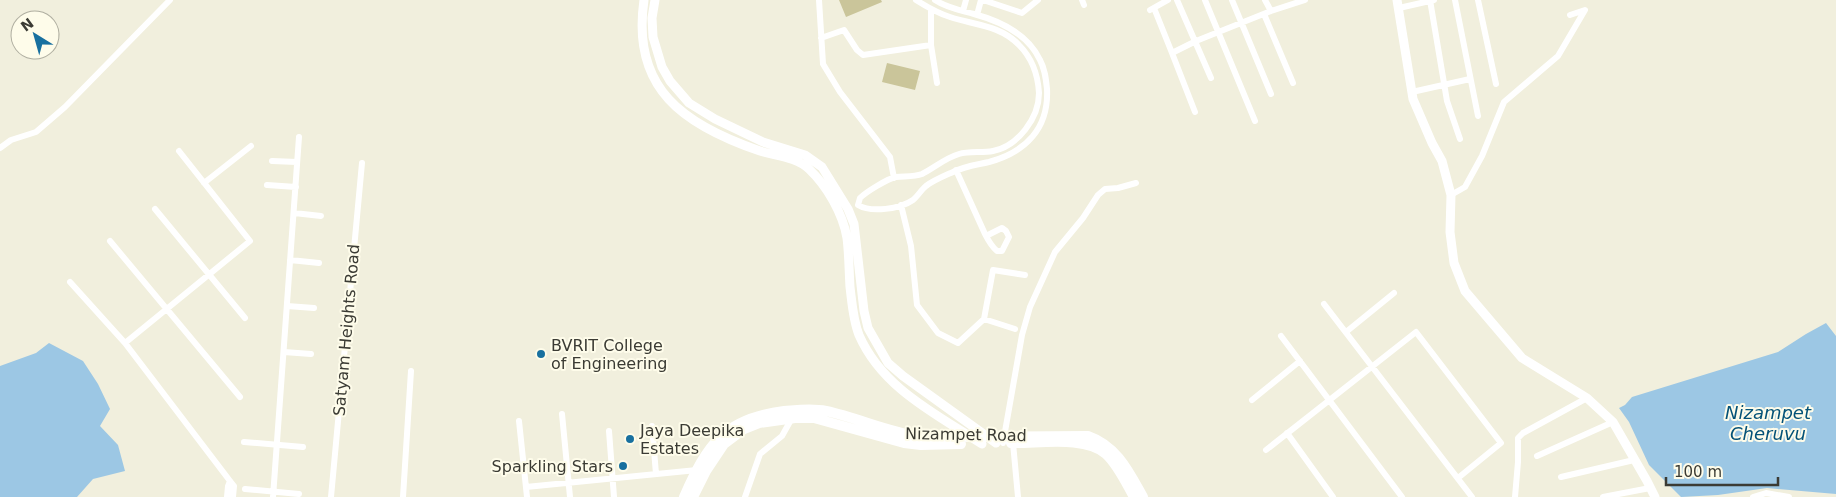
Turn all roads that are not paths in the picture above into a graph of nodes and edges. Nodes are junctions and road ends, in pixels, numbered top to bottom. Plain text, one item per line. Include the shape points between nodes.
1 (170, 0) edge
2 (644, 0) edge
3 (655, 0) edge
4 (819, 0) edge
5 (935, 0) edge
6 (966, 0) edge
7 (982, 0) edge
8 (1038, 0) edge
9 (1168, 0) edge
10 (1177, 0) edge
11 (1205, 0) edge
12 (1232, 0) edge
13 (1265, 0) edge
14 (1305, 0) edge
15 (1431, 0) edge
16 (1455, 0) edge
17 (1478, 0) edge
18 (921, 1) edge
19 (1398, 4) edge
20 (931, 10) junction
21 (963, 11) junction
22 (1268, 12) junction
23 (977, 15) junction
24 (1570, 15) dead end
25 (1243, 22) junction
26 (1220, 32) junction
27 (821, 38) junction
28 (1196, 41) junction
29 (931, 45) junction
30 (1172, 53) junction
31 (1211, 78) dead end
32 (1470, 79) junction
33 (937, 83) dead end
34 (1294, 83) dead end
35 (1496, 84) dead end
36 (1444, 85) junction
37 (1412, 92) junction
38 (1272, 94) dead end
39 (1195, 112) dead end
40 (1478, 116) dead end
41 (1256, 121) dead end
42 (299, 137) dead end
43 (1460, 139) dead end
44 (251, 146) dead end
45 (0, 148) edge
46 (178, 151) dead end
47 (272, 161) dead end
48 (297, 162) junction
49 (362, 163) dead end
50 (956, 170) junction
51 (920, 175) junction
52 (894, 178) junction
53 (204, 183) junction
54 (1136, 183) dead end
55 (267, 185) dead end
56 (927, 186) junction
57 (296, 187) junction
58 (1451, 195) junction
59 (858, 204) junction
60 (901, 205) junction
61 (155, 209) dead end
62 (848, 209) junction
63 (294, 213) junction
64 (839, 213) junction
65 (321, 216) dead end
66 (986, 236) dead end
67 (110, 241) dead end
68 (290, 260) junction
69 (319, 263) dead end
70 (209, 275) junction
71 (1025, 275) dead end
72 (70, 282) dead end
73 (1394, 293) dead end
74 (1324, 304) dead end
75 (287, 306) junction
76 (314, 308) dead end
77 (167, 309) junction
78 (245, 318) dead end
79 (984, 319) junction
80 (1014, 329) dead end
81 (1346, 332) junction
82 (1281, 336) dead end
83 (125, 343) junction
84 (284, 352) junction
85 (311, 354) dead end
86 (1300, 361) junction
87 (1372, 366) junction
88 (411, 371) dead end
89 (240, 397) dead end
90 (1587, 398) junction
91 (1252, 400) dead end
92 (1329, 400) junction
93 (562, 414) dead end
94 (792, 418) junction
95 (963, 418) junction
96 (519, 421) dead end
97 (1612, 422) junction
98 (952, 425) junction
99 (652, 426) dead end
100 (609, 431) dead end
101 (1287, 433) junction
102 (972, 438) junction
103 (997, 441) junction
104 (244, 442) dead end
105 (277, 445) junction
106 (303, 447) dead end
107 (1266, 450) dead end
108 (1537, 456) dead end
109 (1634, 460) junction
110 (697, 470) junction
111 (656, 474) junction
112 (1561, 477) dead end
113 (1458, 478) junction
114 (612, 479) junction
115 (230, 481) junction
116 (569, 482) junction
117 (526, 487) junction
118 (1650, 488) junction
119 (245, 489) dead end
120 (273, 494) edge
121 (299, 494) dead end
122 (227, 497) edge
123 (233, 497) edge
124 (331, 497) edge
125 (403, 497) edge
126 (527, 497) edge
127 (570, 497) edge
128 (614, 497) edge
129 (684, 497) edge
130 (693, 497) edge
131 (745, 497) edge
132 (1018, 497) edge
133 (1134, 497) edge
134 (1143, 497) edge
135 (1333, 497) edge
136 (1402, 497) edge
137 (1472, 497) edge
138 (1515, 497) edge
139 (1603, 497) edge
140 (1655, 497) edge
141 (1753, 497) edge
142 (1789, 497) edge

1 - 45 street via 65,107 36,132 11,140
2 - 64 street via 642,38 645,56 665,96 687,117 715,133 809,169 826,189
3 - 62 street via 652,18 656,52 680,94 714,119 763,142 805,155 822,167
4 - 27 street
5 - 21 street
6 - 21 street
7 - 8 street via 1022,13
7 - 23 street
9 - 30 street via 1152,9
10 - 28 street
11 - 26 street
12 - 25 street
13 - 22 street
14 - 22 street
15 - 19 street
15 - 36 street
16 - 32 street
17 - 35 street
18 - 20 street
19 - 37 street
20 - 29 street
20 - 51 street via 950,18 988,26 1020,45 1032,62 1039,100 1033,118 1008,145 994,151 959,154
21 - 23 street
22 - 25 street
22 - 34 street
23 - 50 street via 1015,31 1029,43 1046,78 1047,104 1044,119 1035,135 1025,144 989,162
24 - 58 street via 1585,10 1558,56 1504,102 1466,188
25 - 26 street
25 - 38 street
26 - 28 street
26 - 41 street
27 - 29 street via 844,30 863,55
27 - 52 street via 823,64 840,92 890,157
28 - 30 street
28 - 31 street
29 - 33 street
30 - 39 street
32 - 36 street
32 - 40 street
36 - 37 street
36 - 43 street
37 - 58 street via 1428,136 1442,161
42 - 48 street
44 - 53 street
46 - 53 street
47 - 48 street
48 - 57 street
49 - 124 street, Satyam Heights Road
50 - 56 street
50 - 66 street
51 - 52 street
51 - 56 street
52 - 59 street via 862,196
53 - 70 street via 250,241
54 - 103 street via 1105,189 1054,252 1028,316
55 - 57 street
56 - 60 street
57 - 63 street
58 - 90 street via 1450,232 1454,263 1465,291 1522,358
59 - 60 street via 871,209
59 - 62 street
60 - 79 street via 911,246 917,305 938,333 958,343
61 - 70 street
62 - 64 street
62 - 95 street via 854,224 868,328 888,363
63 - 65 street
63 - 68 street
64 - 98 street via 847,238 852,310 860,338 892,382
67 - 77 street
68 - 69 street
68 - 75 street
70 - 77 street
70 - 78 street
71 - 79 street via 992,270
72 - 83 street
73 - 81 street
74 - 81 street
75 - 76 street
75 - 84 street
77 - 83 street
77 - 89 street
79 - 80 street
81 - 87 street
82 - 86 street
83 - 115 street
84 - 85 street
84 - 105 street
86 - 91 street
86 - 92 street
87 - 92 street
87 - 113 street
87 - 113 street via 1416,332 1501,443
88 - 125 street
90 - 97 street
90 - 138 street via 1518,438
92 - 101 street
92 - 136 street
93 - 116 street
94 - 103 main road, Nizampet Road via 814,418 921,445
94 - 130 main road, Nizampet Road via 759,423 730,439 711,464
94 - 131 street via 782,436 760,454
95 - 98 street
95 - 103 street
96 - 117 street
97 - 108 street
97 - 109 street
98 - 102 street
99 - 111 street
100 - 114 street
101 - 107 street
101 - 135 street
102 - 103 main road, Nizampet Road
102 - 110 main road, Nizampet Road via 900,434 814,409 772,412 736,424 713,443
103 - 132 street
103 - 133 main road, Nizampet Road via 1072,443 1100,450 1118,470
103 - 134 main road, Nizampet Road via 1088,436 1106,444 1119,456
104 - 105 street
105 - 106 street
105 - 120 street
109 - 112 street
109 - 118 street
110 - 111 street
110 - 129 main road, Nizampet Road
111 - 114 street
113 - 137 street
114 - 116 street
114 - 128 street
115 - 122 street
115 - 123 street via 234,486
116 - 117 street
116 - 127 street
117 - 126 street
118 - 139 street
118 - 140 street
119 - 120 street
120 - 121 street
141 - 142 street via 1766,493

